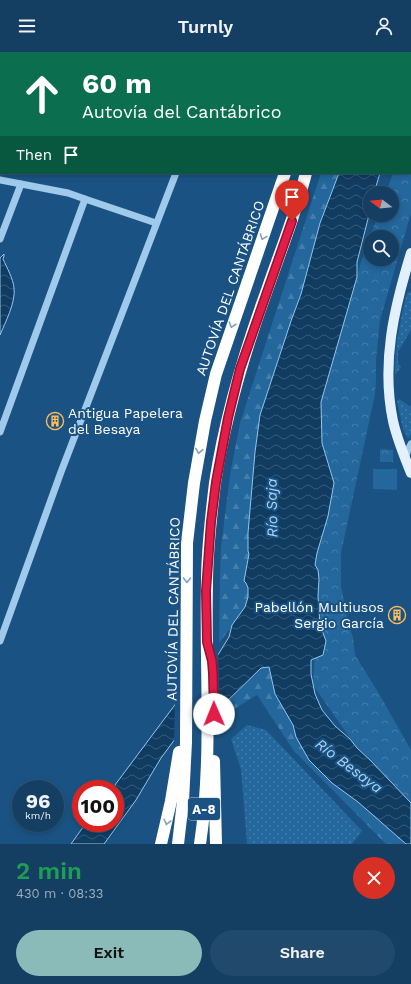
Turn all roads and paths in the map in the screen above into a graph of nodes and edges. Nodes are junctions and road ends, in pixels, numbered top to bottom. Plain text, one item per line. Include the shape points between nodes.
1 (176, 174) edge
2 (285, 174) edge
3 (306, 174) edge
4 (311, 174) edge
5 (0, 180) edge
6 (20, 184) junction
7 (85, 200) junction
8 (156, 223) junction
9 (288, 233) junction
10 (0, 239) edge
11 (411, 253) edge
12 (4, 411) edge
13 (0, 432) edge
14 (411, 444) edge
15 (405, 459) junction
16 (411, 473) edge
17 (0, 641) edge
18 (210, 775) junction
19 (177, 801) junction
20 (161, 844) edge
21 (178, 844) edge
22 (200, 844) edge
23 (216, 844) edge

1 - 8 street
2 -> 19 highway, AUTOVÍA DEL CANTÁBRICO / A-8 via 216,374 203,428 188,526 186,742
3 - 9 highway, A-8
4 - 9 highway
5 - 6 street
6 - 7 street via 68,193
6 - 10 street
7 - 8 street
7 - 12 street
8 - 17 street
9 - 18 highway, A-8 via 240,369 222,443 213,503 206,588
11 - 15 main road via 393,319 388,364 393,422
12 - 13 street
14 - 15 street
15 - 16 main road
18 - 22 highway, A-8
18 - 23 highway
19 -> 20 highway
19 - 21 highway, AUTOVÍA DEL CANTÁBRICO / A-8

